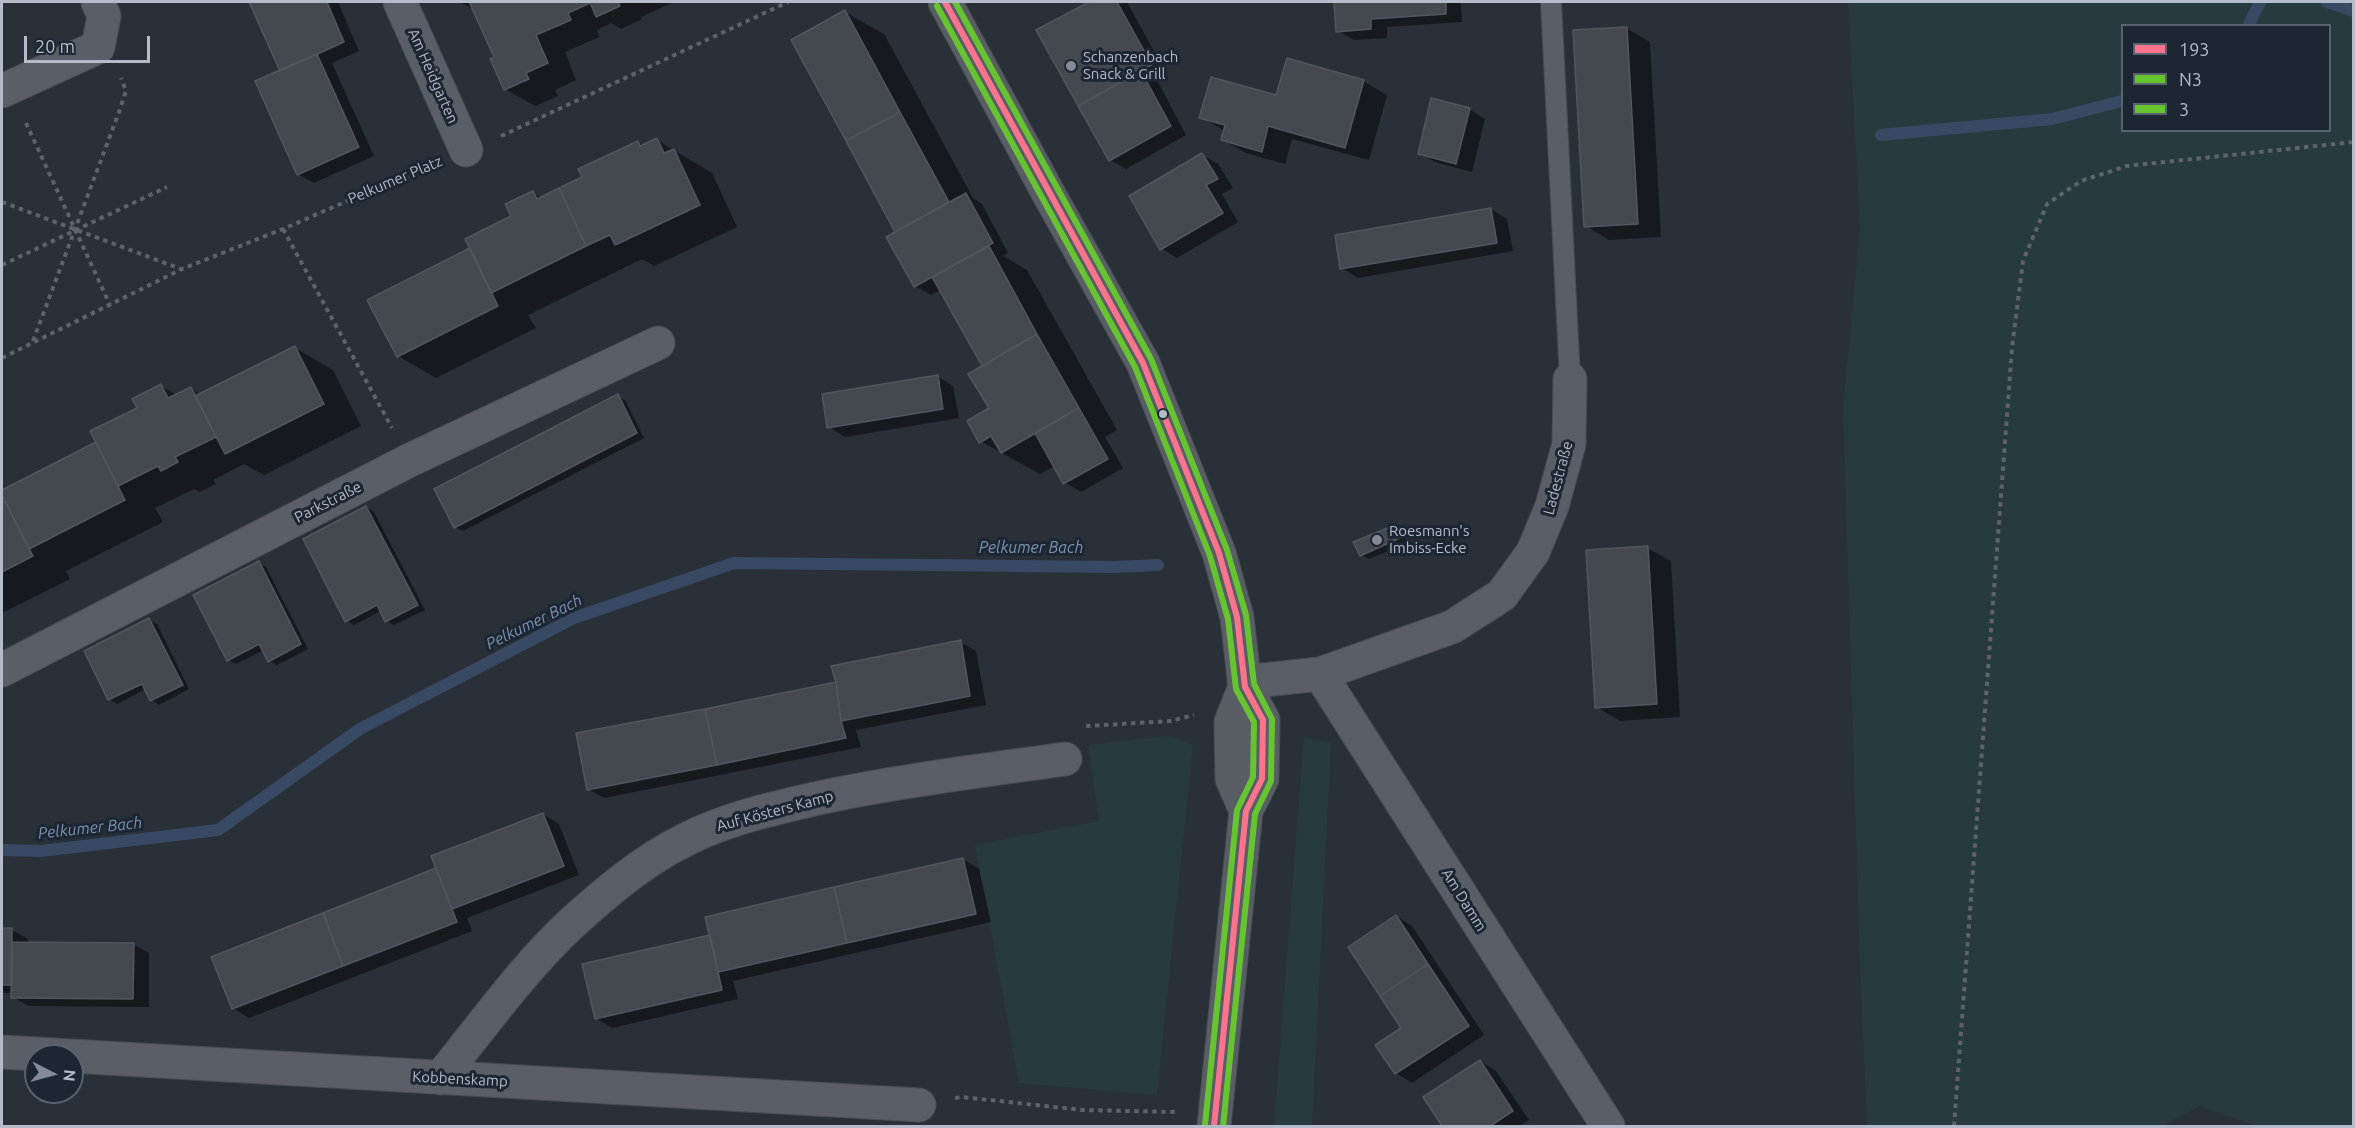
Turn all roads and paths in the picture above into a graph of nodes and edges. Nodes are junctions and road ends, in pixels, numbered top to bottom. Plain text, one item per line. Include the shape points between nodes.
1 (98, 2) edge
2 (400, 2) edge
3 (788, 2) edge
4 (945, 2) edge
5 (1551, 2) edge
6 (98, 47) junction
7 (6, 90) edge
8 (2354, 142) edge
9 (466, 150) junction
10 (167, 187) dead end
11 (2, 202) edge
12 (283, 229) junction
13 (76, 230) junction
14 (2, 265) edge
15 (182, 269) junction
16 (110, 305) junction
17 (33, 342) junction
18 (658, 343) dead end
19 (2, 358) edge
20 (1570, 379) joint
21 (410, 460) junction
22 (2, 670) edge
23 (1320, 674) junction
24 (1244, 684) junction
25 (1065, 759) joint
26 (2, 1052) edge
27 (440, 1078) junction
28 (919, 1105) joint
29 (1215, 1120) edge
30 (1608, 1126) edge
31 (1954, 1126) edge

1 - 6 street via 104,16
2 - 9 street, Am Heidgarten
3 - 9 path, Pelkumer Platz
4 - 24 main road via 1143,363 1225,570 1237,617
5 - 20 lane, Ladestraße
6 - 7 street
6 - 13 path via 114,63 126,91
7 - 13 path
8 - 31 path via 2127,166 2081,181 2047,204 2023,261 2012,348
9 - 12 path, Pelkumer Platz
10 - 13 path
11 - 13 path
12 - 15 path, Pelkumer Platz
12 - 21 path
13 - 14 path
13 - 15 path
13 - 16 path
13 - 17 path
15 - 16 path, Pelkumer Platz
16 - 17 path, Pelkumer Platz
17 - 19 path, Pelkumer Platz
18 - 21 street, Parkstraße
20 - 23 street, Ladestraße via 1569,444 1552,506 1533,552 1502,595 1452,627
21 - 22 street, Parkstraße
23 - 24 street, Ladestraße
23 - 30 street, Am Damm
24 - 25 path via 1211,709 1190,717 1061,730
24 - 29 main road via 1231,722 1232,779 1246,811
25 - 27 street, Auf Kösters Kamp via 841,794 761,812 684,840 615,887 571,924
26 - 27 street, Kobbenskamp
27 - 28 street, Kobbenskamp
28 - 29 path via 962,1097

